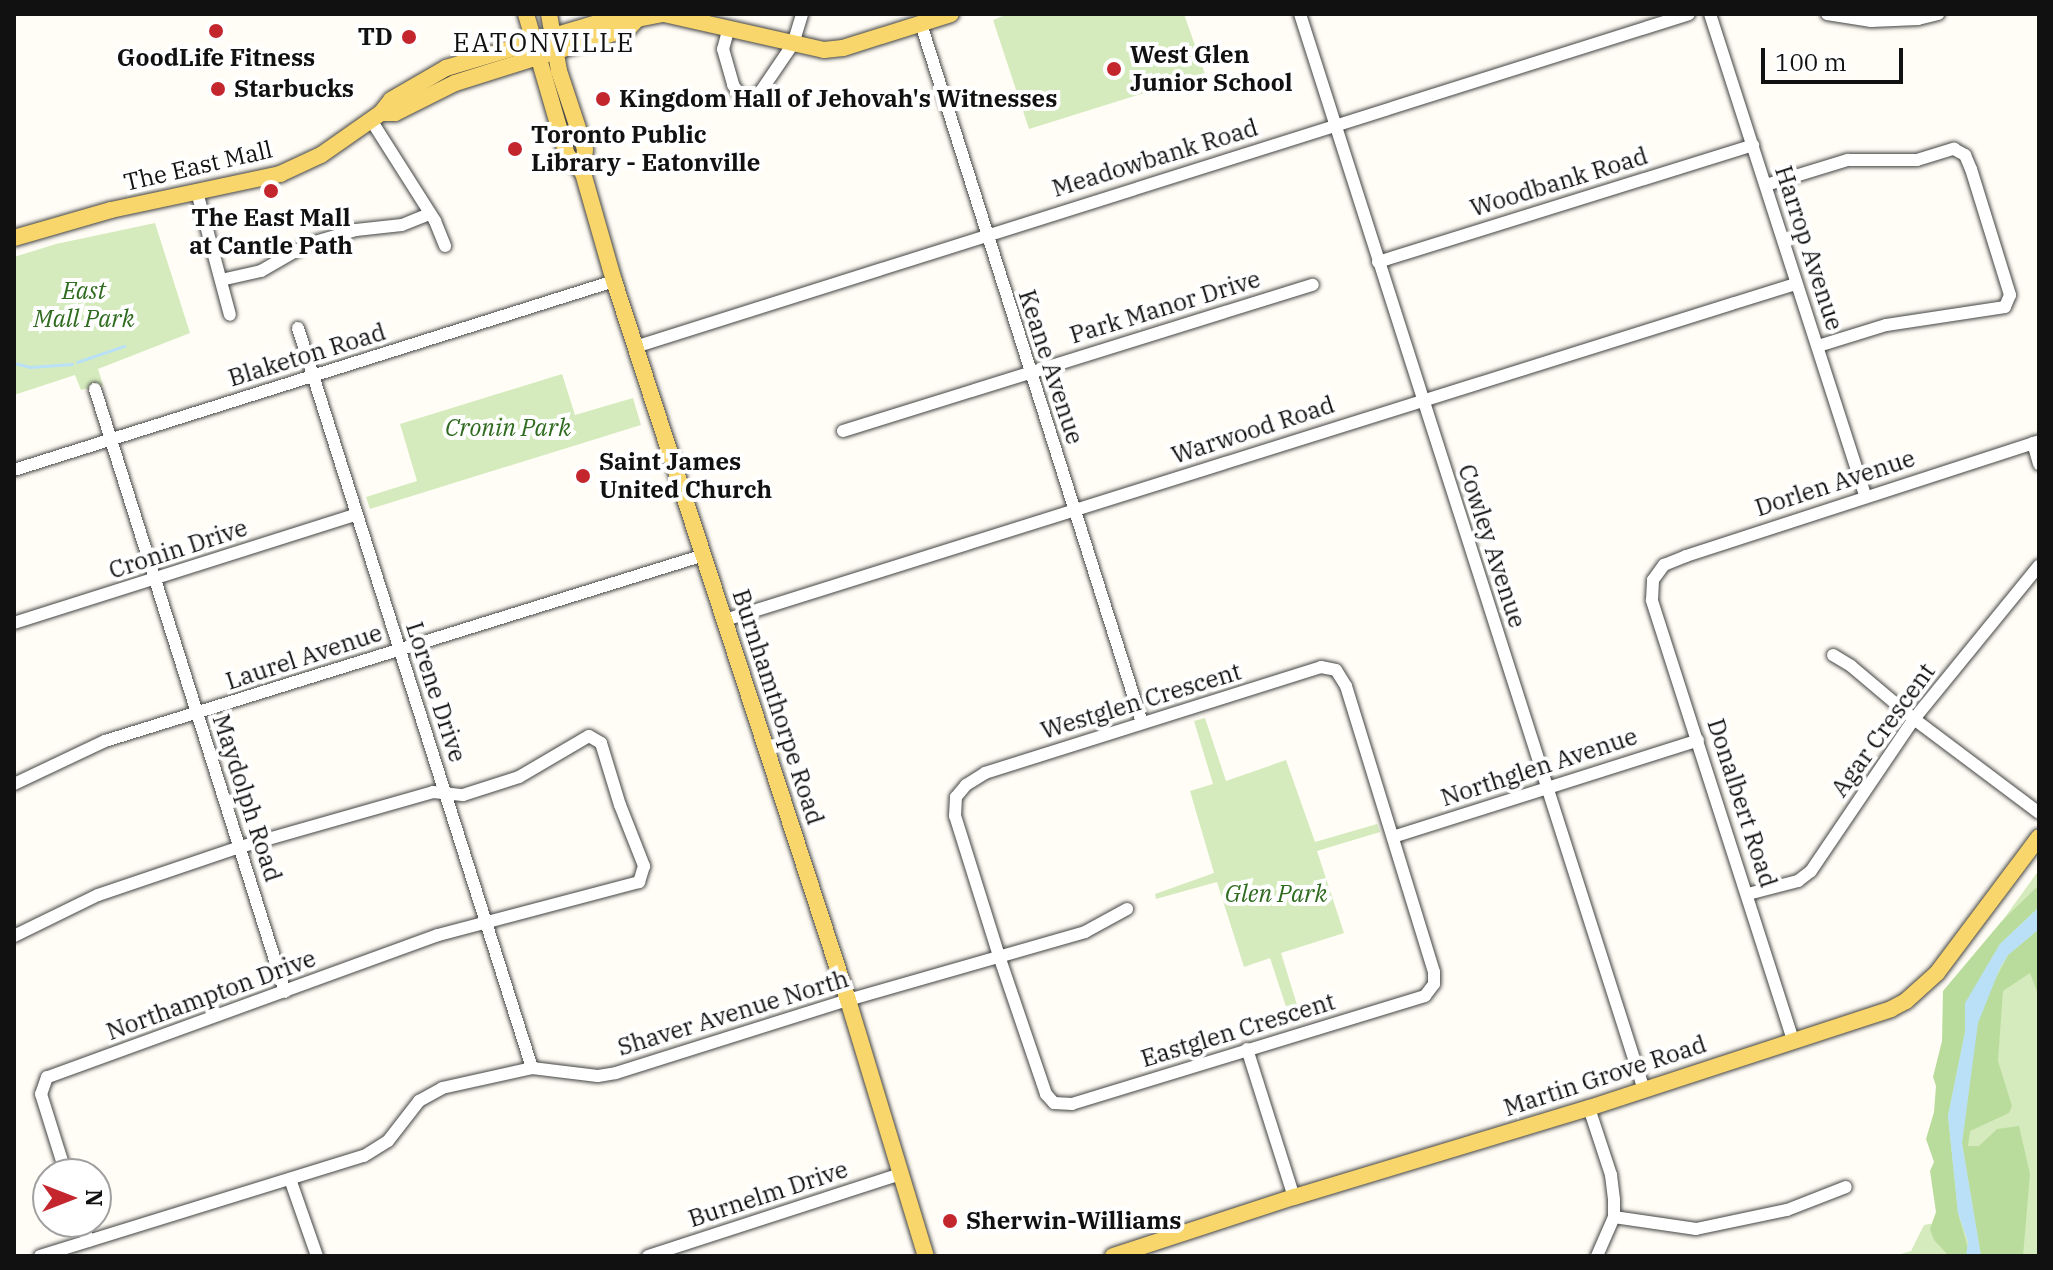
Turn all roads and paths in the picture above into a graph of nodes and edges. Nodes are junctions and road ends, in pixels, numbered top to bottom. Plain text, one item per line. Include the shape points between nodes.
1 (526, 14) edge
2 (549, 14) edge
3 (663, 14) edge
4 (802, 14) edge
5 (951, 14) edge
6 (1300, 14) edge
7 (1689, 14) edge
8 (1710, 14) edge
9 (1827, 14) edge
10 (1938, 14) edge
11 (921, 24) junction
12 (729, 27) junction
13 (533, 40) junction
14 (555, 43) junction
15 (793, 44) junction
16 (538, 58) junction
17 (376, 117) junction
18 (1336, 124) junction
19 (1753, 145) junction
20 (583, 173) junction
21 (1766, 185) junction
22 (197, 192) junction
23 (429, 214) junction
24 (986, 234) junction
25 (14, 238) edge
26 (445, 246) dead end
27 (1378, 262) junction
28 (221, 280) junction
29 (614, 281) junction
30 (1795, 284) junction
31 (1313, 285) dead end
32 (230, 315) dead end
33 (298, 328) dead end
34 (1818, 346) junction
35 (635, 347) junction
36 (1030, 371) junction
37 (312, 376) junction
38 (95, 389) dead end
39 (1422, 400) junction
40 (843, 431) dead end
41 (110, 439) junction
42 (2036, 442) edge
43 (2039, 464) edge
44 (14, 470) edge
45 (1865, 495) junction
46 (1074, 510) junction
47 (355, 515) junction
48 (704, 555) junction
49 (2039, 566) edge
50 (1653, 580) joint
51 (154, 581) junction
52 (725, 620) junction
53 (14, 623) edge
54 (400, 650) junction
55 (1833, 655) dead end
56 (197, 714) junction
57 (1914, 719) junction
58 (1142, 723) junction
59 (1698, 740) junction
60 (14, 784) edge
61 (1546, 787) junction
62 (444, 792) junction
63 (2039, 813) edge
64 (1393, 837) junction
65 (2039, 837) edge
66 (240, 847) junction
67 (1748, 894) junction
68 (1127, 909) dead end
69 (487, 919) junction
70 (14, 936) edge
71 (999, 956) junction
72 (285, 992) junction
73 (848, 1000) junction
74 (1793, 1040) junction
75 (1247, 1049) junction
76 (532, 1068) junction
77 (1644, 1090) junction
78 (1589, 1108) junction
79 (61, 1158) edge
80 (901, 1174) junction
81 (290, 1179) junction
82 (1846, 1187) dead end
83 (1294, 1197) junction
84 (1614, 1217) junction
85 (87, 1238) edge
86 (88, 1241) junction
87 (40, 1256) edge
88 (317, 1256) edge
89 (648, 1256) edge
90 (926, 1256) edge
91 (1113, 1256) edge
92 (1597, 1256) edge

1 - 13 main road, Burnhamthorpe Road
2 - 14 main road, Burnhamthorpe Road
3 - 12 main road, The East Mall
3 - 14 main road, The East Mall via 637,19 629,28
4 - 15 street
5 - 11 main road, The East Mall
6 - 18 street, Cowley Avenue
7 - 18 street, Meadowbank Road
8 - 19 street, Harrop Avenue
9 - 10 street via 1871,21
11 - 15 main road, The East Mall via 833,50
11 - 24 street, Keane Avenue
12 - 15 main road, The East Mall
12 - 15 street via 723,53 736,90 746,98 761,91
13 - 14 main road, The East Mall
13 - 16 main road, Burnhamthorpe Road
13 - 17 main road, The East Mall via 446,68 391,100
14 - 16 main road, The East Mall
14 - 20 main road, Burnhamthorpe Road via 585,149
16 - 17 main road, The East Mall via 455,83
16 - 20 main road, Burnhamthorpe Road via 567,155
17 - 22 main road, The East Mall via 289,170
17 - 23 street
18 - 24 street, Meadowbank Road
18 - 27 street, Cowley Avenue
19 - 21 street, Harrop Avenue
19 - 27 street, Woodbank Road
20 - 29 main road, Burnhamthorpe Road
21 - 30 street, Harrop Avenue
21 - 34 street via 1848,160 1917,160 1954,149 1965,155 1971,169 2010,295 2005,307 1886,325
22 - 25 main road, The East Mall
22 - 28 street
23 - 26 street
23 - 28 street via 402,225 356,230 308,244 261,271
24 - 35 street, Meadowbank Road
24 - 36 street, Keane Avenue
27 - 39 street, Cowley Avenue
28 - 32 street
29 - 35 main road, Burnhamthorpe Road
29 - 37 street, Blaketon Road
30 - 34 street, Harrop Avenue
30 - 39 street, Warwood Road
31 - 36 street, Park Manor Drive
33 - 37 street, Lorene Drive
34 - 45 street, Harrop Avenue
35 - 48 main road, Burnhamthorpe Road
36 - 40 street, Park Manor Drive
36 - 46 street, Keane Avenue
37 - 41 street, Blaketon Road
37 - 47 street, Lorene Drive
38 - 41 street, Maydolph Road
39 - 46 street, Warwood Road
39 - 61 street, Cowley Avenue
41 - 44 street, Blaketon Road
41 - 51 street, Maydolph Road
42 - 43 street
42 - 45 street, Dorlen Avenue
45 - 50 street, Dorlen Avenue via 1686,556 1664,565
46 - 52 street, Warwood Road
46 - 58 street, Keane Avenue
47 - 51 street, Cronin Drive
47 - 54 street, Lorene Drive
48 - 52 main road, Burnhamthorpe Road
48 - 54 street, Laurel Avenue
49 - 57 street, Agar Crescent
50 - 59 street, Donalbert Road via 1652,600
51 - 53 street, Cronin Drive
51 - 56 street, Maydolph Road
52 - 73 main road, Burnhamthorpe Road
54 - 56 street, Laurel Avenue
54 - 62 street, Lorene Drive
55 - 57 street
56 - 60 street, Laurel Avenue via 105,741
56 - 66 street, Maydolph Road
57 - 63 street
57 - 67 street, Agar Crescent via 1811,871 1798,881
58 - 64 street, Westglen Crescent via 1321,667 1336,670 1346,686
58 - 71 street, Westglen Crescent via 985,773 956,797 955,816
59 - 61 street, Northglen Avenue
59 - 67 street, Donalbert Road
61 - 64 street, Northglen Avenue
61 - 77 street, Cowley Avenue
62 - 66 street
62 - 69 street, Lorene Drive
62 - 69 street, Northampton Drive via 463,795 519,777 595,736 641,855 645,869 639,882 504,920
64 - 75 street, Eastglen Crescent via 1434,984 1425,996
65 - 74 main road, Martin Grove Road via 1923,988 1891,1009
66 - 70 street via 98,895
66 - 72 street, Maydolph Road
67 - 74 street, Donalbert Road
68 - 71 street, Shaver Avenue North via 1085,932
69 - 72 street, Northampton Drive
69 - 76 street, Lorene Drive
71 - 73 street, Shaver Avenue North
71 - 75 street, Eastglen Crescent via 1046,1094 1057,1105
72 - 79 street, Northampton Drive via 47,1077 41,1094
73 - 76 street, Shaver Avenue North via 616,1073 598,1076
73 - 80 main road, Burnhamthorpe Road
74 - 77 main road, Martin Grove Road
75 - 83 street
76 - 81 street, Shaver Avenue North via 442,1088 419,1101 375,1151
77 - 78 main road, Martin Grove Road
78 - 83 main road, Martin Grove Road
78 - 84 street via 1611,1175
80 - 89 street, Burnelm Drive
80 - 90 main road, Burnhamthorpe Road
81 - 86 street, Shaver Avenue North
81 - 88 street
82 - 84 street via 1787,1210 1696,1229
83 - 91 main road, Martin Grove Road
84 - 92 street
85 - 86 street
86 - 87 street, Shaver Avenue North

